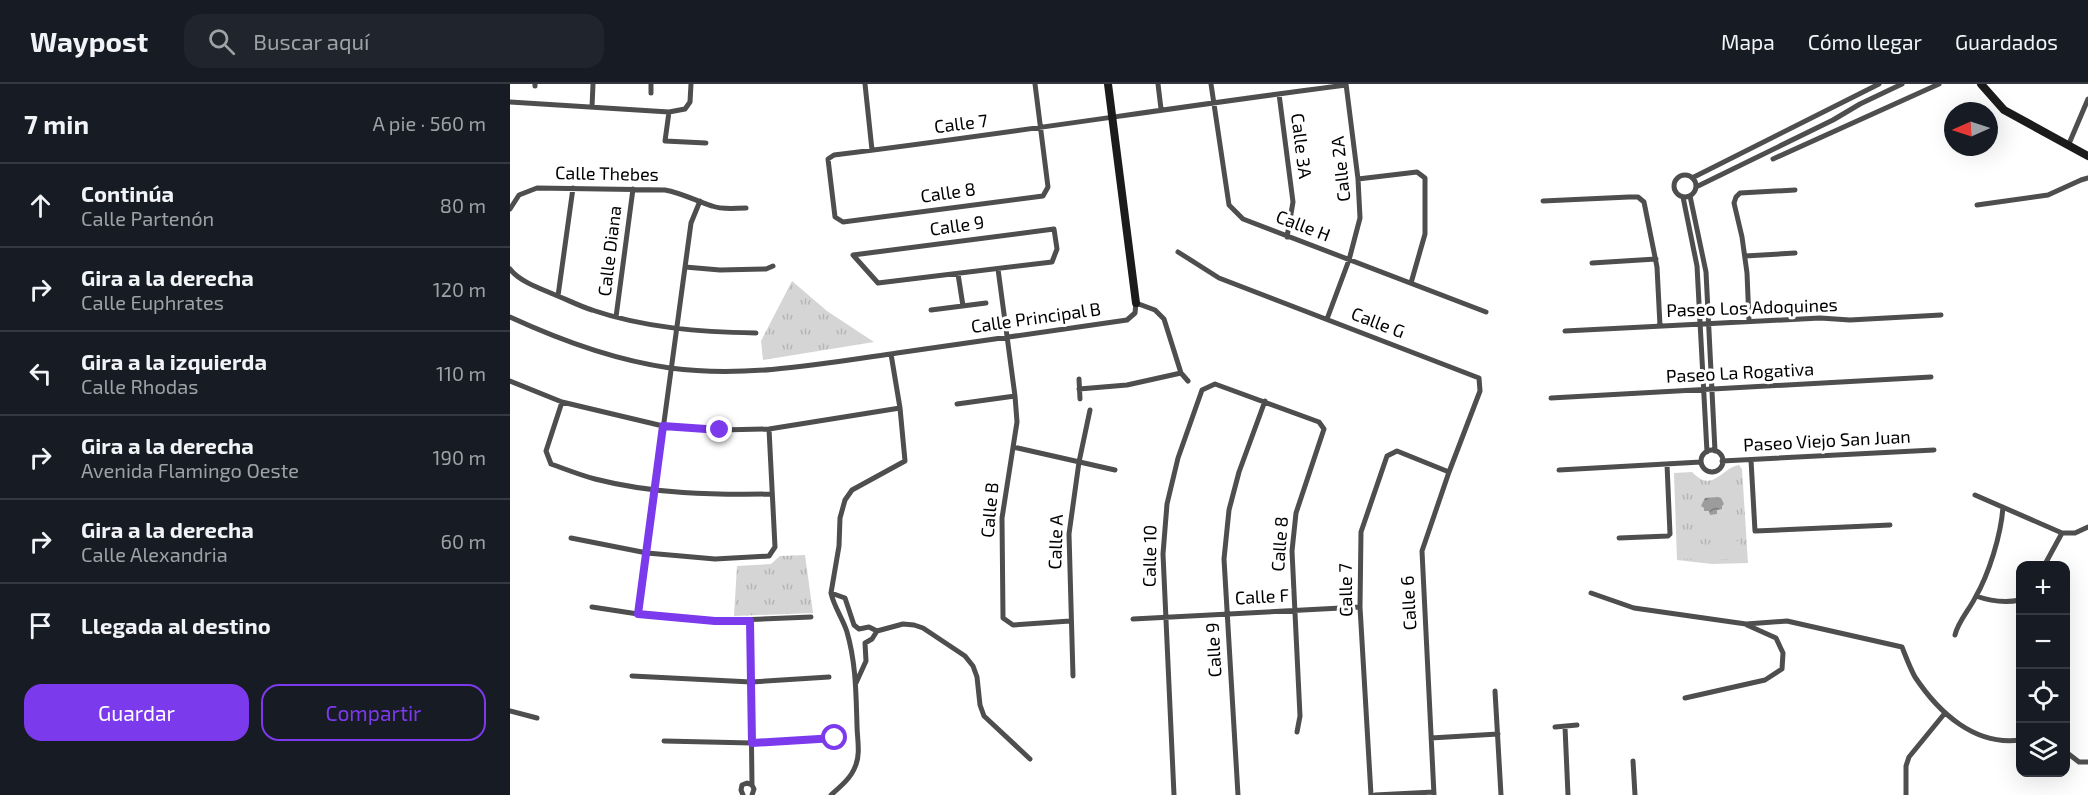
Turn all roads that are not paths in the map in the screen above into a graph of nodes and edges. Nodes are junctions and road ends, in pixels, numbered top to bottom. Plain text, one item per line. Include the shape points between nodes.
1 (593, 84) edge
2 (651, 84) edge
3 (692, 84) edge
4 (858, 84) edge
5 (1035, 84) edge
6 (1108, 84) edge
7 (1158, 84) edge
8 (1211, 84) edge
9 (1879, 84) edge
10 (1902, 84) edge
11 (1940, 84) edge
12 (1981, 84) edge
13 (1346, 85) edge
14 (651, 93) dead end
15 (1279, 94) junction
16 (2088, 99) edge
17 (510, 102) edge
18 (1213, 103) junction
19 (592, 107) junction
20 (1161, 110) junction
21 (669, 112) junction
22 (1112, 118) junction
23 (1041, 129) junction
24 (706, 143) dead end
25 (2068, 146) junction
26 (872, 150) junction
27 (2088, 156) edge
28 (1773, 159) dead end
29 (830, 173) joint
30 (1692, 178) junction
31 (2088, 178) edge
32 (1358, 179) junction
33 (1696, 187) junction
34 (573, 188) junction
35 (633, 189) junction
36 (1795, 190) dead end
37 (1690, 196) junction
38 (1683, 197) junction
39 (700, 201) junction
40 (1542, 201) dead end
41 (1977, 205) dead end
42 (746, 208) dead end
43 (510, 209) edge
44 (1287, 237) junction
45 (1178, 252) dead end
46 (1795, 253) dead end
47 (1745, 256) junction
48 (1656, 259) junction
49 (1349, 260) junction
50 (1592, 263) dead end
51 (773, 266) dead end
52 (685, 267) junction
53 (510, 269) edge
54 (998, 269) junction
55 (958, 274) junction
56 (1411, 283) junction
57 (558, 296) junction
58 (986, 303) dead end
59 (1136, 303) junction
60 (963, 306) junction
61 (931, 310) dead end
62 (1486, 312) dead end
63 (1941, 315) dead end
64 (510, 317) edge
65 (616, 317) junction
66 (1327, 319) junction
67 (1749, 321) junction
68 (1709, 323) junction
69 (1701, 324) junction
70 (1660, 326) junction
71 (676, 329) junction
72 (1565, 331) dead end
73 (756, 333) dead end
74 (1008, 337) junction
75 (891, 354) junction
76 (670, 368) junction
77 (1181, 373) junction
78 (1931, 377) dead end
79 (1079, 379) dead end
80 (510, 381) edge
81 (1188, 381) dead end
82 (1079, 389) junction
83 (1703, 390) junction
84 (1712, 390) junction
85 (1016, 396) junction
86 (1551, 398) dead end
87 (1080, 399) dead end
88 (1265, 401) junction
89 (562, 402) junction
90 (957, 404) dead end
91 (900, 408) junction
92 (1090, 410) dead end
93 (663, 426) junction
94 (770, 429) junction
95 (1013, 447) junction
96 (1934, 450) dead end
97 (1715, 451) junction
98 (1707, 452) junction
99 (1751, 460) junction
100 (1722, 461) junction
101 (1078, 462) junction
102 (1701, 462) junction
103 (1667, 464) junction
104 (1115, 470) dead end
105 (1559, 470) dead end
106 (1449, 472) junction
107 (656, 490) junction
108 (772, 494) junction
109 (1975, 495) dead end
110 (2003, 507) junction
111 (1890, 525) dead end
112 (2088, 527) edge
113 (2062, 533) junction
114 (571, 538) dead end
115 (1619, 538) dead end
116 (647, 553) junction
117 (2047, 561) edge
118 (831, 593) junction
119 (1591, 593) dead end
120 (1977, 596) junction
121 (2016, 601) edge
122 (592, 607) dead end
123 (1360, 607) junction
124 (1294, 610) junction
125 (1227, 613) junction
126 (638, 614) junction
127 (811, 617) dead end
128 (1165, 617) junction
129 (1133, 619) dead end
130 (750, 621) junction
131 (1070, 621) junction
132 (1746, 624) junction
133 (877, 631) junction
134 (1954, 635) dead end
135 (632, 676) dead end
136 (829, 676) dead end
137 (1073, 676) dead end
138 (751, 682) junction
139 (856, 683) junction
140 (1495, 691) dead end
141 (1685, 698) dead end
142 (510, 711) edge
143 (1945, 713) junction
144 (537, 718) dead end
145 (1577, 726) dead end
146 (1555, 727) dead end
147 (1564, 727) junction
148 (1297, 732) dead end
149 (1498, 734) junction
150 (835, 738) dead end
151 (1431, 738) junction
152 (2016, 740) edge
153 (664, 741) dead end
154 (752, 743) junction
155 (2070, 755) edge
156 (1030, 759) dead end
157 (1633, 761) dead end
158 (2088, 762) edge
159 (752, 785) junction
160 (1434, 793) edge
161 (743, 795) edge
162 (752, 795) edge
163 (831, 795) edge
164 (1174, 795) edge
165 (1238, 795) edge
166 (1373, 795) edge
167 (1501, 795) edge
168 (1568, 795) edge
169 (1635, 795) edge
170 (1906, 795) edge

1 - 19 street
2 - 14 street
3 - 21 street via 685,110
4 - 26 street via 865,84
5 - 23 street
6 - 22 street
7 - 20 street
8 - 18 street, Calle H
9 - 30 street
10 - 33 street
11 - 28 street
12 - 25 street via 2004,110
13 - 15 street, Calle 7
13 - 32 street, Calle 2A
15 - 18 street, Calle 7
15 - 44 street, Calle 3A via 1293,202
16 - 25 street
17 - 19 street
18 - 20 street, Calle 7
18 - 44 street, Calle H via 1229,205 1243,219
19 - 21 street
20 - 22 street, Calle 7
21 - 24 street via 665,141
22 - 23 street, Calle 7
22 - 59 street
23 - 26 street, Calle 7
23 - 29 street, Calle 8 via 1048,187 1043,196 843,222 835,217
25 - 27 street
26 - 29 street, Calle 7 via 834,155 828,159
30 - 33 street
30 - 38 street via 1682,176 1674,183 1677,194
31 - 41 street via 2048,195
32 - 49 street, Calle 2A via 1360,218
32 - 56 street via 1417,172 1425,178 1425,234
33 - 37 street
34 - 35 street, Calle Thebes
34 - 43 street, Calle Thebes via 527,190
34 - 57 street
35 - 39 street, Calle Thebes via 678,192
35 - 65 street, Calle Diana
36 - 47 street via 1740,193 1736,197
37 - 38 street
37 - 68 street via 1704,256
38 - 69 street via 1697,266
39 - 42 street, Calle Thebes via 722,209
39 - 52 street via 691,223
40 - 48 street via 1638,197 1644,202
44 - 49 street, Calle H
45 - 66 street, Calle G via 1219,278
46 - 47 street
47 - 67 street
48 - 50 street
48 - 70 street
49 - 56 street, Calle H
49 - 66 street, Calle 2A
51 - 52 street via 743,270
52 - 71 street
53 - 57 street
54 - 55 street, Calle 9
54 - 55 street, Calle 9 via 1052,262 1057,249 1054,229 853,255 878,283
54 - 74 street
55 - 60 street
56 - 62 street, Calle H
57 - 65 street
58 - 60 street
59 - 74 street, Calle Principal B via 1135,313 1127,320
59 - 77 street via 1155,310 1164,319
60 - 61 street
63 - 67 street, Paseo Los Adoquines
64 - 76 street, Calle Principal B via 556,338 620,359
65 - 71 street
66 - 106 street, Calle G via 1479,378 1480,391
67 - 68 street, Paseo Los Adoquines
68 - 69 street, Paseo Los Adoquines
68 - 84 street
69 - 70 street, Paseo Los Adoquines
69 - 83 street
70 - 72 street, Paseo Los Adoquines
71 - 73 street
71 - 76 street
74 - 75 street, Calle Principal B
74 - 85 street, Calle B
75 - 76 street, Calle Principal B via 778,370
75 - 91 street
76 - 93 street
77 - 81 street
77 - 82 street via 1127,385
78 - 84 street, Paseo La Rogativa
79 - 82 street
80 - 89 street
82 - 87 street
83 - 84 street, Paseo La Rogativa
83 - 86 street, Paseo La Rogativa
83 - 98 street
84 - 97 street
85 - 90 street
85 - 95 street, Calle B
88 - 124 street, Calle 8 via 1319,422 1324,429 1296,513 1292,551
88 - 125 street, Calle 9 via 1229,510 1224,559
88 - 128 street, Calle 10 via 1215,384 1202,390 1167,504 1162,554
89 - 93 street
89 - 107 street via 546,451 551,464 596,479
91 - 94 street
91 - 118 street via 905,461 852,490 845,500
92 - 101 street, Calle A
93 - 94 street
93 - 107 street
94 - 108 street
95 - 101 street
95 - 131 street, Calle B via 1002,518 1003,618 1013,625
96 - 99 street, Paseo Viejo San Juan
97 - 98 street
97 - 100 street, Paseo Viejo San Juan
98 - 102 street
99 - 100 street, Paseo Viejo San Juan
99 - 111 street via 1755,531
100 - 102 street, Paseo Viejo San Juan via 1719,470 1712,472 1705,470
101 - 104 street
101 - 131 street, Calle A via 1069,534
102 - 103 street, Paseo Viejo San Juan
103 - 105 street, Paseo Viejo San Juan
103 - 115 street via 1670,534
106 - 123 street, Calle 7 via 1397,451 1387,456 1360,532
106 - 151 street, Calle 6 via 1422,551
107 - 108 street
107 - 116 street
108 - 116 street via 776,546 769,556 715,559
109 - 110 street
110 - 113 street
110 - 120 street
112 - 113 street
113 - 117 street
114 - 116 street
116 - 126 street
118 - 133 street via 845,598 854,626
118 - 139 street via 847,630
119 - 132 street via 1634,608
120 - 121 street
120 - 134 street
122 - 126 street
123 - 124 street, Calle F
123 - 166 street, Calle 7
124 - 125 street, Calle F
124 - 148 street, Calle 8 via 1300,716
125 - 128 street, Calle F
125 - 165 street, Calle 9
126 - 130 street
127 - 130 street
128 - 129 street, Calle F
128 - 164 street, Calle 10
130 - 138 street
131 - 137 street, Calle A
132 - 141 street via 1776,638 1782,653 1782,669 1766,680
132 - 143 street via 1788,621 1902,647 1915,676
133 - 139 street via 865,644 866,661
133 - 156 street via 914,625 964,656 977,677 984,716
135 - 138 street
136 - 138 street
138 - 154 street
139 - 163 street via 859,751 855,767
140 - 149 street
142 - 144 street
143 - 152 street via 1960,726 1985,738
143 - 170 street via 1909,757
145 - 147 street
146 - 147 street
147 - 168 street
149 - 151 street
149 - 167 street
150 - 154 street
151 - 160 street, Calle 6
153 - 154 street
154 - 159 street
155 - 158 street via 2079,762
157 - 169 street
159 - 161 street via 742,786
159 - 162 street
160 - 166 street

